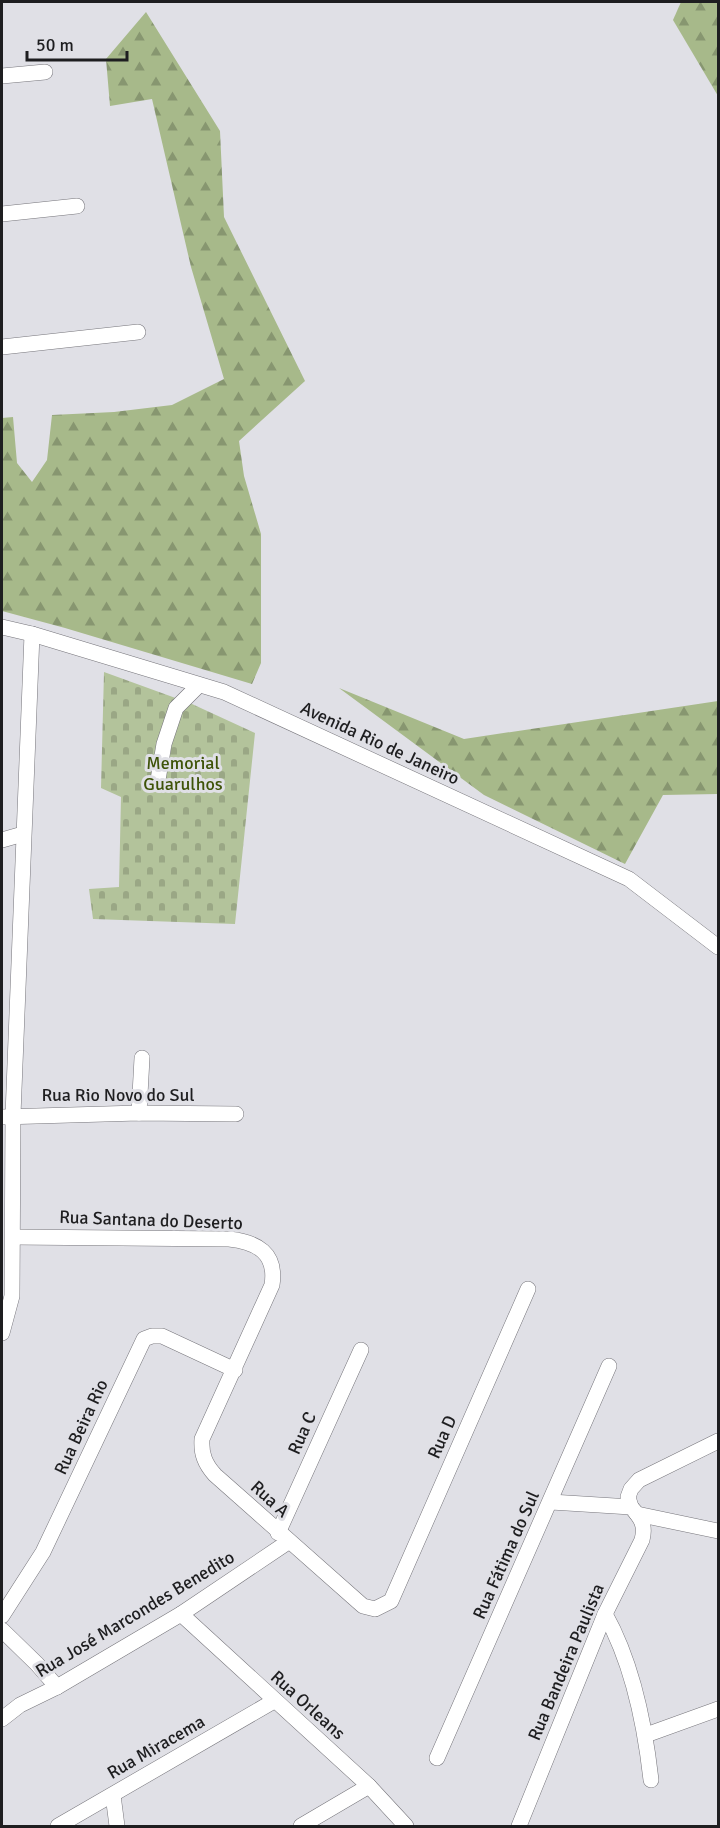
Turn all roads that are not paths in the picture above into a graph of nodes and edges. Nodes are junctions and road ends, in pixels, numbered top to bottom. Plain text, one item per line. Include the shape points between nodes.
1 (45, 72) dead end
2 (2, 76) edge
3 (77, 206) dead end
4 (2, 214) edge
5 (138, 332) dead end
6 (2, 346) edge
7 (2, 627) edge
8 (32, 634) junction
9 (199, 685) junction
10 (158, 780) dead end
11 (23, 834) junction
12 (2, 840) edge
13 (718, 947) edge
14 (142, 1058) dead end
15 (139, 1113) junction
16 (236, 1114) dead end
17 (7, 1116) edge
18 (13, 1237) junction
19 (528, 1289) dead end
20 (2, 1333) edge
21 (361, 1350) dead end
22 (609, 1366) dead end
23 (235, 1370) junction
24 (718, 1441) edge
25 (551, 1502) junction
26 (634, 1510) junction
27 (718, 1531) edge
28 (283, 1537) junction
29 (391, 1600) joint
30 (181, 1614) junction
31 (605, 1614) junction
32 (2, 1616) edge
33 (2, 1630) edge
34 (57, 1687) junction
35 (274, 1701) junction
36 (718, 1709) edge
37 (2, 1719) edge
38 (646, 1735) junction
39 (437, 1758) dead end
40 (651, 1780) dead end
41 (369, 1786) junction
42 (113, 1795) junction
43 (58, 1827) edge
44 (117, 1827) edge
45 (301, 1827) edge
46 (406, 1827) edge
47 (519, 1827) edge

1 - 2 street
3 - 4 street
5 - 6 street
7 - 8 street, Avenida Rio de Janeiro
8 - 9 street, Avenida Rio de Janeiro
8 - 11 street
9 - 10 street via 176,708
9 - 13 street, Avenida Rio de Janeiro via 224,692 629,879
11 - 12 street
11 - 17 street
14 - 15 street
15 - 16 street, Rua Rio Novo do Sul
15 - 17 street, Rua Rio Novo do Sul
17 - 18 street
18 - 20 street via 12,1296
18 - 23 street, Rua Santana do Deserto via 229,1239 257,1245 272,1265 272,1285
19 - 29 street, Rua D
21 - 28 street, Rua C
22 - 25 street, Rua Fátima do Sul
23 - 28 street, Rua A via 202,1439 203,1456 207,1467
23 - 32 street, Rua Beira Rio via 162,1336 144,1339 43,1552
24 - 26 street via 639,1480 628,1497
25 - 26 street
25 - 39 street, Rua Fátima do Sul
26 - 27 street
26 - 31 street, Rua Bandeira Paulista via 645,1530
28 - 29 street, Rua A via 363,1606 375,1609
28 - 30 street, Rua José Marcondes Benedito
30 - 34 street, Rua José Marcondes Benedito
30 - 35 street, Rua Orleans
31 - 38 street via 620,1645
31 - 47 street, Rua Bandeira Paulista
33 - 34 street
34 - 37 street, Rua José Marcondes Benedito via 20,1705
35 - 41 street, Rua Orleans
35 - 42 street, Rua Miracema
36 - 38 street
38 - 40 street
41 - 45 street
41 - 46 street, Rua Orleans
42 - 43 street, Rua Miracema
42 - 44 street

